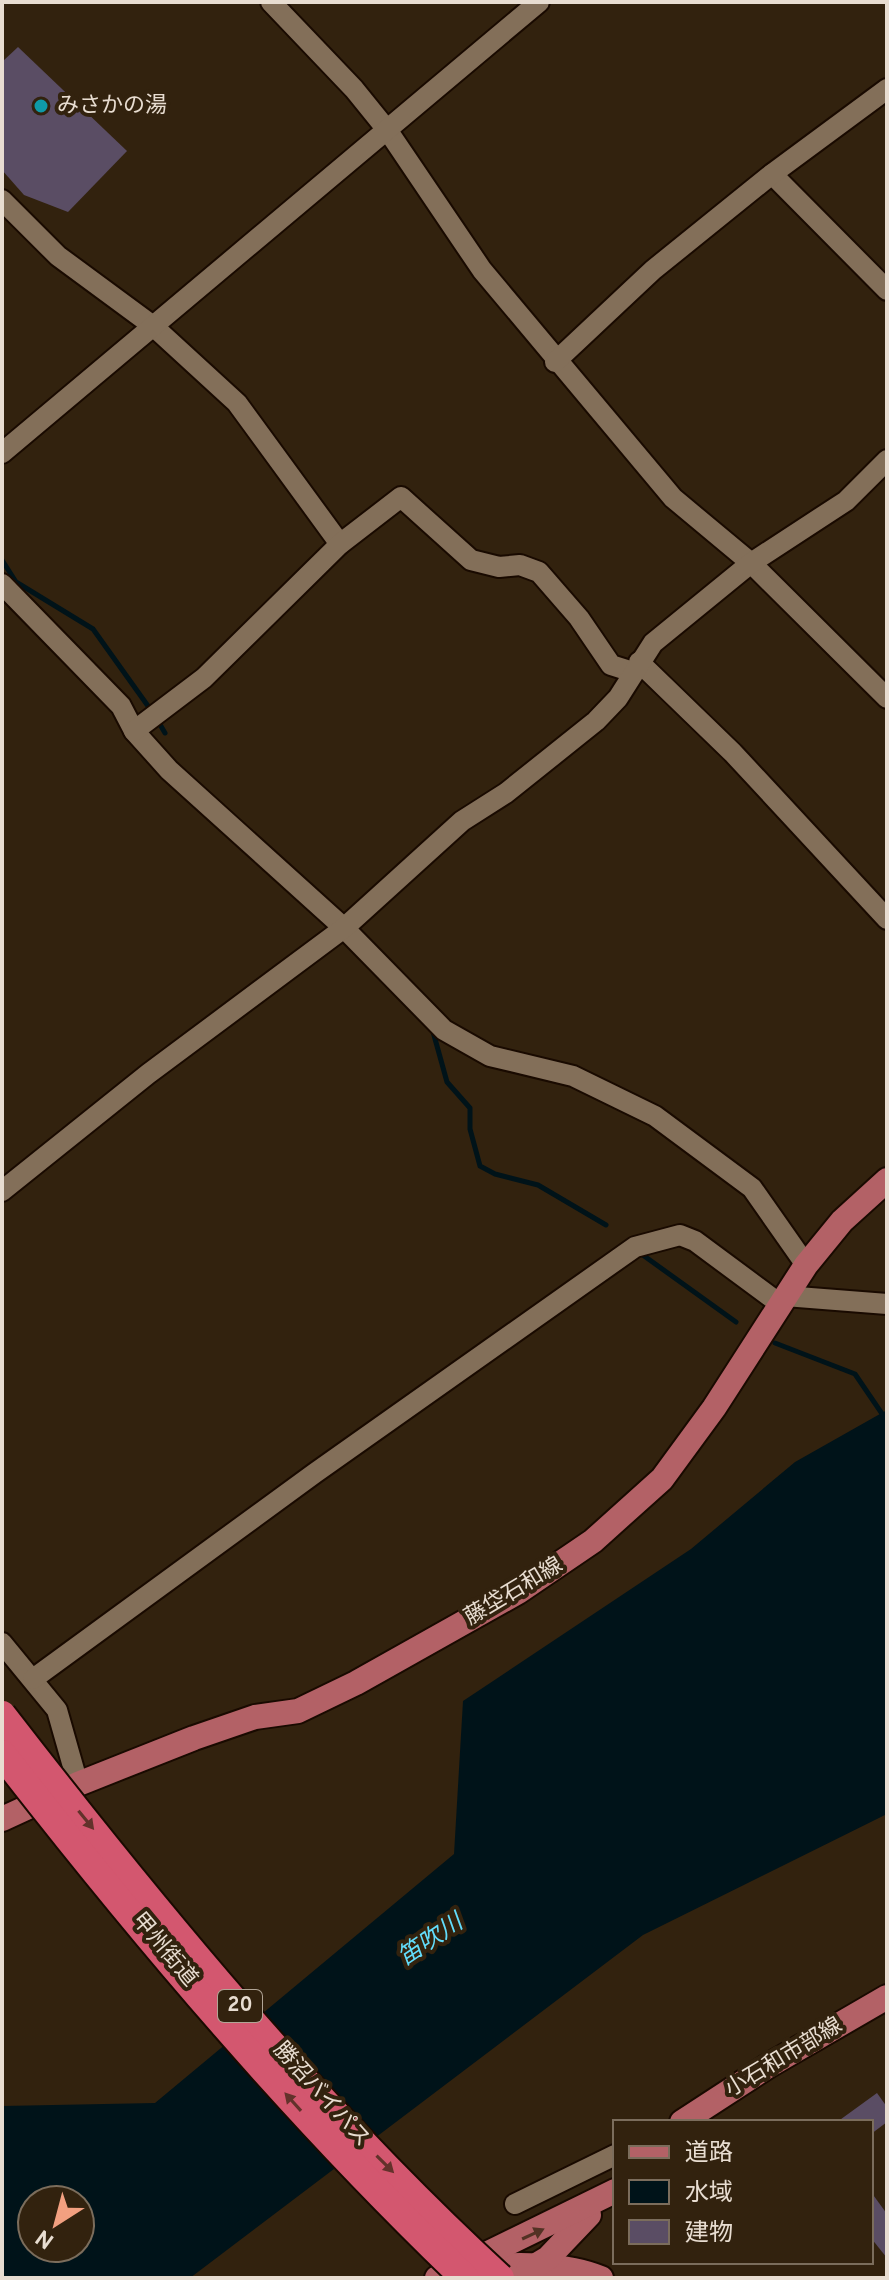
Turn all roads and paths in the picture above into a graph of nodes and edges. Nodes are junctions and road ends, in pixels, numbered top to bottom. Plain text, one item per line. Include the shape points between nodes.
1 (271, 2) edge
2 (539, 2) edge
3 (887, 89) edge
4 (388, 131) junction
5 (772, 174) junction
6 (2, 200) edge
7 (887, 290) edge
8 (153, 326) junction
9 (555, 362) junction
10 (2, 453) edge
11 (887, 460) edge
12 (340, 544) junction
13 (751, 563) junction
14 (2, 584) edge
15 (636, 667) junction
16 (887, 698) edge
17 (148, 721) junction
18 (887, 919) edge
19 (344, 928) junction
20 (887, 1180) edge
21 (2, 1191) edge
22 (806, 1265) junction
23 (782, 1302) junction
24 (887, 1304) edge
25 (2, 1643) edge
26 (33, 1679) junction
27 (2, 1715) edge
28 (2, 1754) edge
29 (78, 1784) junction
30 (2, 1819) edge
31 (887, 1997) edge
32 (685, 2120) edge
33 (613, 2156) edge
34 (613, 2193) edge
35 (613, 2194) edge
36 (515, 2204) dead end
37 (577, 2225) junction
38 (536, 2267) junction
39 (598, 2277) edge
40 (437, 2278) edge
41 (444, 2278) edge
42 (465, 2278) edge
43 (502, 2278) edge

1 - 4 street
2 - 4 street
3 - 5 street
4 - 8 street
4 - 9 street via 482,270
5 - 7 street
5 - 9 street via 653,270
6 - 8 street via 58,256
8 - 10 street
8 - 12 street via 237,403
9 - 13 street via 673,498
11 - 13 street via 846,501
12 - 15 street via 401,497 471,560 539,572 611,665
12 - 17 street via 258,626
13 - 15 street via 653,643
13 - 16 street
14 - 17 street via 121,706
15 - 18 street via 733,753
15 - 19 street via 596,721 462,821
17 - 19 street via 169,770
19 - 21 street
19 - 22 street via 444,1030 490,1056 573,1076 655,1116 701,1147 752,1188
20 - 22 main road, 藤垈石和線 via 842,1221
22 - 23 main road, 藤垈石和線
23 - 24 street
23 - 26 street via 680,1235 635,1247
23 - 29 main road, 藤垈石和線 via 662,1479 593,1541 518,1592 298,1711 255,1717
25 - 26 street
26 - 29 street via 57,1710
27 -> 43 highway, 勝沼バイパス / 20, bridge via 224,1988 341,2121
42 -> 28 highway, 甲州街道 / 20, bridge via 247,2051
29 - 30 main road, 藤垈石和線
31 - 32 main road, 小石和市部線
33 - 36 street
40 -> 34 main road
35 - 37 main road
37 - 38 main road
37 - 39 main road via 576,2245 583,2263
38 - 39 main road
38 - 41 main road via 498,2265
38 - 43 main road

